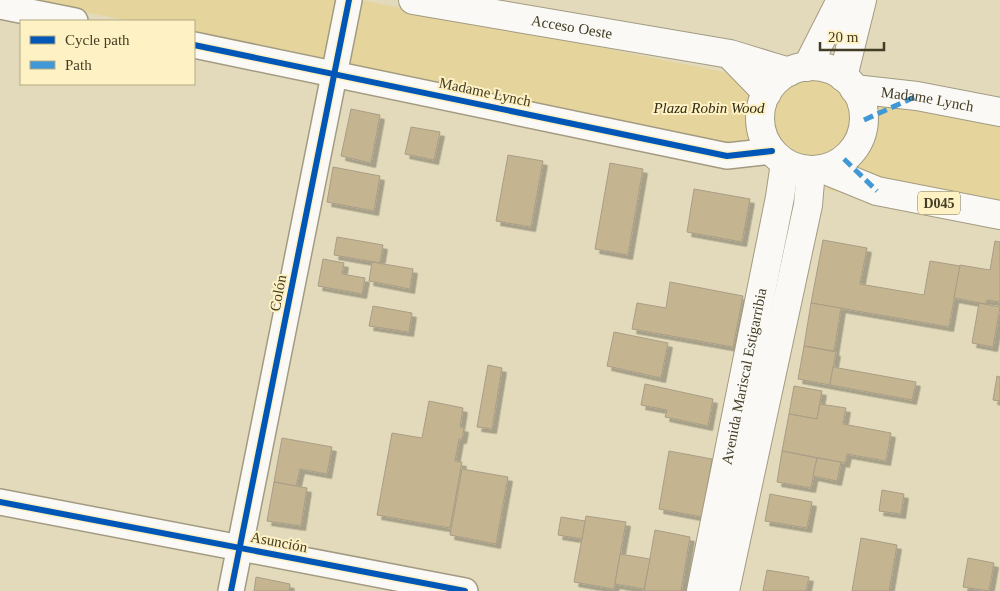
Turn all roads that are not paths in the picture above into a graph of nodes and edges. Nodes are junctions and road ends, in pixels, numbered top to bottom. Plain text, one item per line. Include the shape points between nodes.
1 (349, 0) edge
2 (413, 0) edge
3 (841, 0) edge
4 (862, 0) edge
5 (0, 6) edge
6 (70, 20) edge
7 (195, 45) edge
8 (730, 54) junction
9 (798, 69) junction
10 (334, 73) junction
11 (848, 83) junction
12 (767, 93) junction
13 (1000, 112) edge
14 (773, 150) junction
15 (817, 170) junction
16 (1000, 215) edge
17 (0, 502) edge
18 (241, 547) junction
19 (232, 591) edge
20 (465, 591) edge
21 (701, 591) edge
22 (725, 591) edge

1 - 10 street, Colón
2 - 8 main road, Acceso Oeste
3 - 9 main road
4 - 11 main road
5 - 6 street
7 - 10 street, Madame Lynch
8 - 9 main road, Acceso Oeste
8 - 12 main road
9 - 11 main road via 820,67
9 - 12 main road via 780,77
10 - 14 street, Madame Lynch via 726,156
10 - 18 street, Colón
11 - 13 main road, Madame Lynch
11 - 15 main road via 863,109 860,138 844,159
12 - 14 main road via 760,114
14 - 15 main road via 798,168
14 - 21 main road, Avenida Mariscal Estigarribia via 778,206
15 - 16 main road, D045 via 877,190
15 - 22 main road, Avenida Mariscal Estigarribia
17 - 18 street, Asunción
18 - 19 street, Colón
18 - 20 street, Asunción

